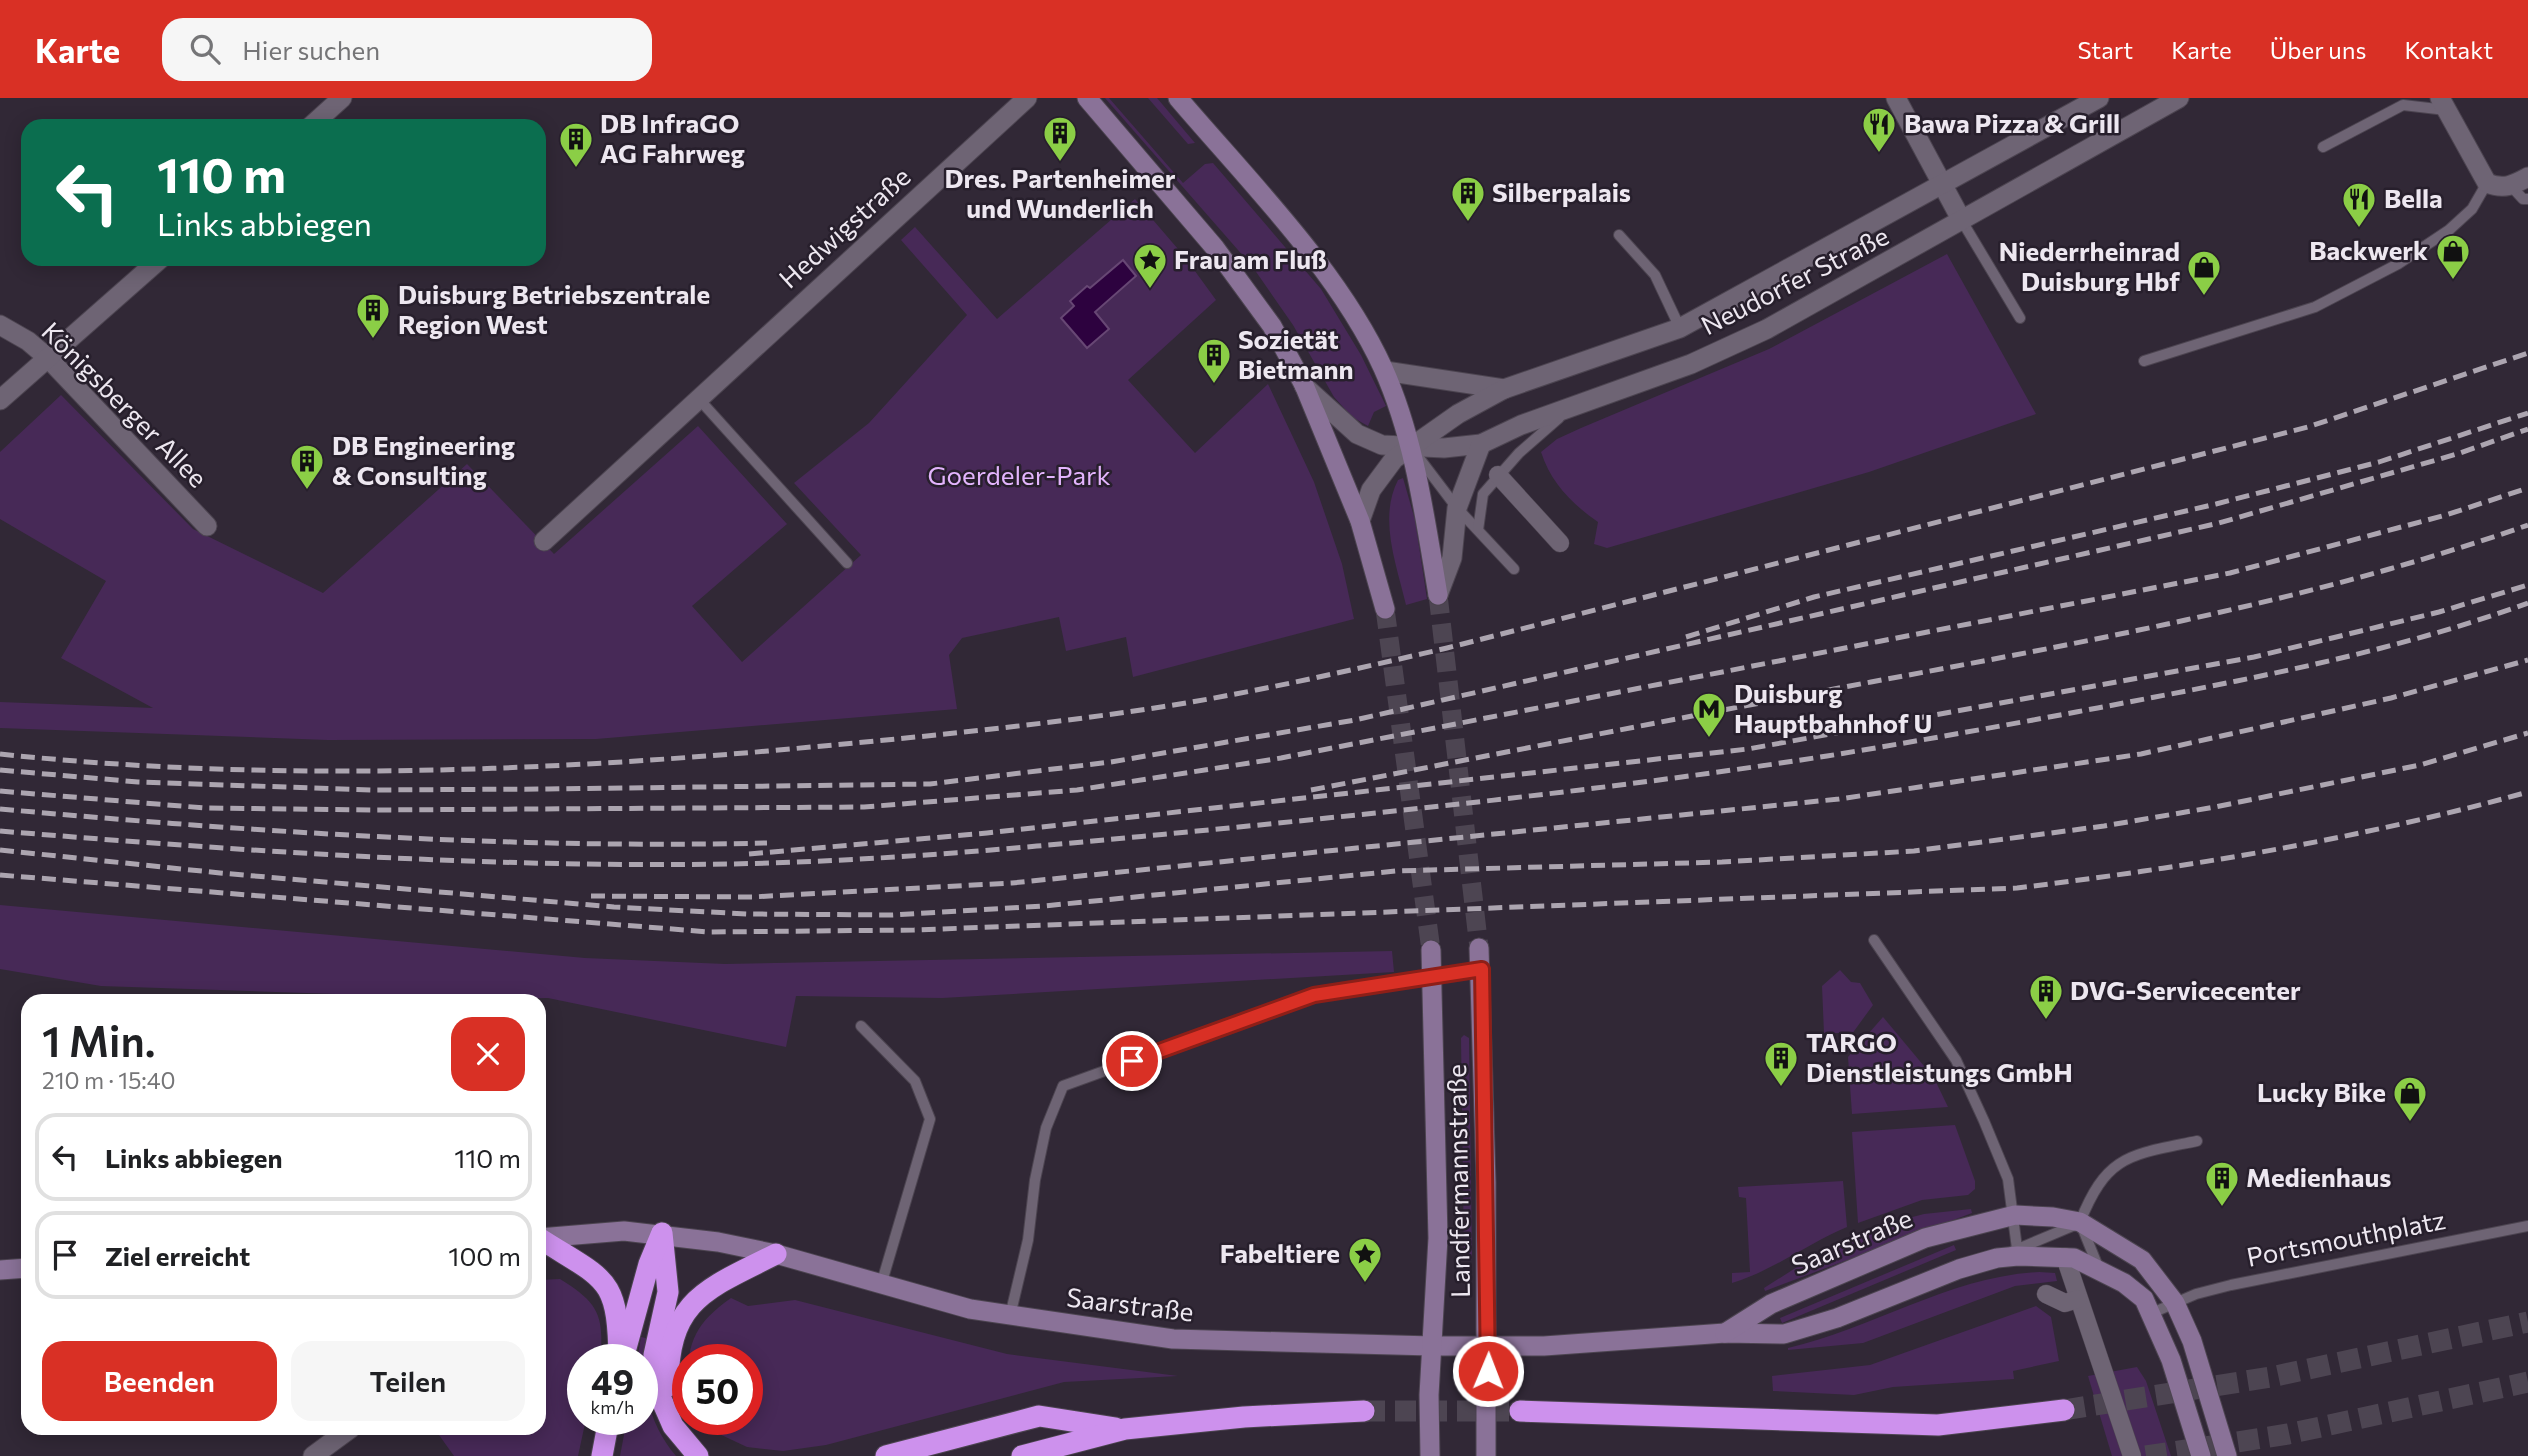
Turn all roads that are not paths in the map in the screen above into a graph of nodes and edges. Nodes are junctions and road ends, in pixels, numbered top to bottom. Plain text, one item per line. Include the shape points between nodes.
1 (342, 98) edge
2 (1027, 98) edge
3 (1087, 98) edge
4 (1178, 98) edge
5 (1896, 98) edge
6 (2099, 98) edge
7 (2179, 98) edge
8 (2441, 102) edge
9 (319, 119) edge
10 (2323, 147) dead end
11 (2519, 182) edge
12 (2487, 183) junction
13 (1942, 184) junction
14 (2528, 199) edge
15 (1962, 221) junction
16 (1619, 235) dead end
17 (152, 266) edge
18 (2020, 318) dead end
19 (0, 325) edge
20 (1680, 328) junction
21 (48, 358) junction
22 (2144, 361) dead end
23 (1385, 371) junction
24 (1304, 385) junction
25 (1504, 389) junction
26 (698, 398) junction
27 (0, 400) edge
28 (1570, 410) junction
29 (1481, 444) junction
30 (1410, 446) junction
31 (1498, 475) junction
32 (1457, 509) junction
33 (1360, 521) junction
34 (207, 526) dead end
35 (1478, 530) junction
36 (544, 541) dead end
37 (1560, 543) dead end
38 (847, 563) dead end
39 (1514, 569) dead end
40 (1438, 595) joint
41 (1385, 609) tunnel mouth
42 (1874, 940) dead end
43 (1479, 948) tunnel mouth
44 (1431, 950) tunnel mouth
45 (1482, 969) junction
46 (1433, 975) junction
47 (861, 1026) dead end
48 (2197, 1142) dead end
49 (2011, 1216) junction
50 (2080, 1222) junction
51 (2528, 1226) edge
52 (662, 1233) junction
53 (546, 1237) edge
54 (546, 1242) edge
55 (2018, 1252) junction
56 (776, 1254) junction
57 (2065, 1257) junction
58 (21, 1268) edge
59 (0, 1270) edge
60 (2100, 1271) junction
61 (881, 1285) junction
62 (2046, 1294) dead end
63 (2175, 1303) junction
64 (2080, 1306) junction
65 (2152, 1313) junction
66 (1010, 1316) junction
67 (1725, 1333) junction
68 (620, 1344) edge
69 (626, 1344) edge
70 (1432, 1346) junction
71 (1488, 1347) junction
72 (2064, 1410) tunnel mouth
73 (1364, 1411) tunnel mouth
74 (1520, 1411) tunnel mouth
75 (672, 1413) edge
76 (672, 1424) edge
77 (1125, 1429) junction
78 (342, 1435) edge
79 (607, 1435) edge
80 (680, 1435) edge
81 (313, 1456) edge
82 (602, 1456) edge
83 (698, 1456) edge
84 (886, 1456) edge
85 (1022, 1456) edge
86 (1430, 1456) edge
87 (1486, 1456) edge
88 (2132, 1456) edge
89 (2201, 1456) edge
90 (2227, 1456) edge

1 - 9 street
2 - 26 street, Hedwigstraße
3 - 24 main road via 1215,248 1272,326
4 - 23 main road via 1323,270
5 - 13 street
6 - 13 street, Neudorfer Straße
7 - 15 street, Neudorfer Straße
8 - 10 lane via 2403,106
8 - 12 street
11 - 12 street via 2498,187
11 - 14 lane via 2524,199
12 - 22 lane via 2472,209 2449,230 2398,264 2315,307
13 - 15 street
13 - 20 street, Neudorfer Straße
15 - 18 lane
15 - 28 street, Neudorfer Straße via 1768,329
16 - 20 lane via 1655,275
17 - 21 street
19 - 21 street, Königsberger Allee
20 - 25 street, Neudorfer Straße
21 - 27 street
21 - 34 street, Königsberger Allee
23 - 25 street, Neudorfer Straße
23 - 30 main road
24 - 30 street, Neudorfer Straße via 1357,434 1382,445
24 - 33 main road
25 - 30 street, Neudorfer Straße
26 - 36 street, Hedwigstraße
26 - 38 lane
28 - 29 street, Neudorfer Straße
28 - 31 lane via 1540,432
29 - 30 street, Neudorfer Straße
29 - 32 street
30 - 32 lane
30 - 33 street via 1381,473
30 - 40 main road
31 - 35 lane via 1483,494
31 - 37 street
32 - 35 lane
32 - 40 street via 1452,558
33 - 41 main road
35 - 39 lane
42 - 49 lane via 1956,1060 2008,1179
43 - 45 main road, Landfermannstraße
44 - 46 main road, Landfermannstraße
45 - 46 lane
45 - 71 main road, Landfermannstraße
46 - 66 lane via 1314,995 1063,1086 1046,1128
46 - 70 main road, Landfermannstraße via 1438,1238
47 - 61 lane via 915,1081 930,1119
48 - 50 lane via 2141,1153 2117,1165 2095,1187
49 - 50 main road, Saarstraße
49 - 55 lane
49 - 67 main road, Saarstraße via 1925,1238 1771,1304
50 - 55 lane
50 - 60 lane
50 - 63 main road via 2142,1260
51 - 63 lane, Portsmouthplatz via 2231,1285
52 - 53 main road, Saarstraße
52 - 56 main road, Saarstraße
52 - 69 highway
52 - 76 highway via 668,1292 654,1369 661,1405
54 - 68 highway via 606,1284 615,1298
55 - 57 main road, Saarstraße
55 - 67 main road, Saarstraße via 1784,1334
56 - 61 main road, Saarstraße
56 - 75 highway via 704,1292 682,1314 668,1362
57 - 60 main road
57 - 64 street
58 - 59 main road
60 - 65 main road via 2124,1283
61 - 66 main road, Saarstraße
62 - 64 street
63 - 65 lane, Portsmouthplatz
63 - 90 main road via 2192,1340
64 - 88 street
65 - 89 main road
66 - 70 main road, Saarstraße via 1173,1339
67 - 71 main road, Saarstraße
70 - 71 main road, Saarstraße
70 - 86 main road, Landfermannstraße
71 - 87 main road, Landfermannstraße
72 - 74 highway via 1938,1425
73 - 77 highway
77 - 84 highway via 1039,1416
77 - 85 highway
78 - 81 street
79 - 82 highway
80 - 83 highway

